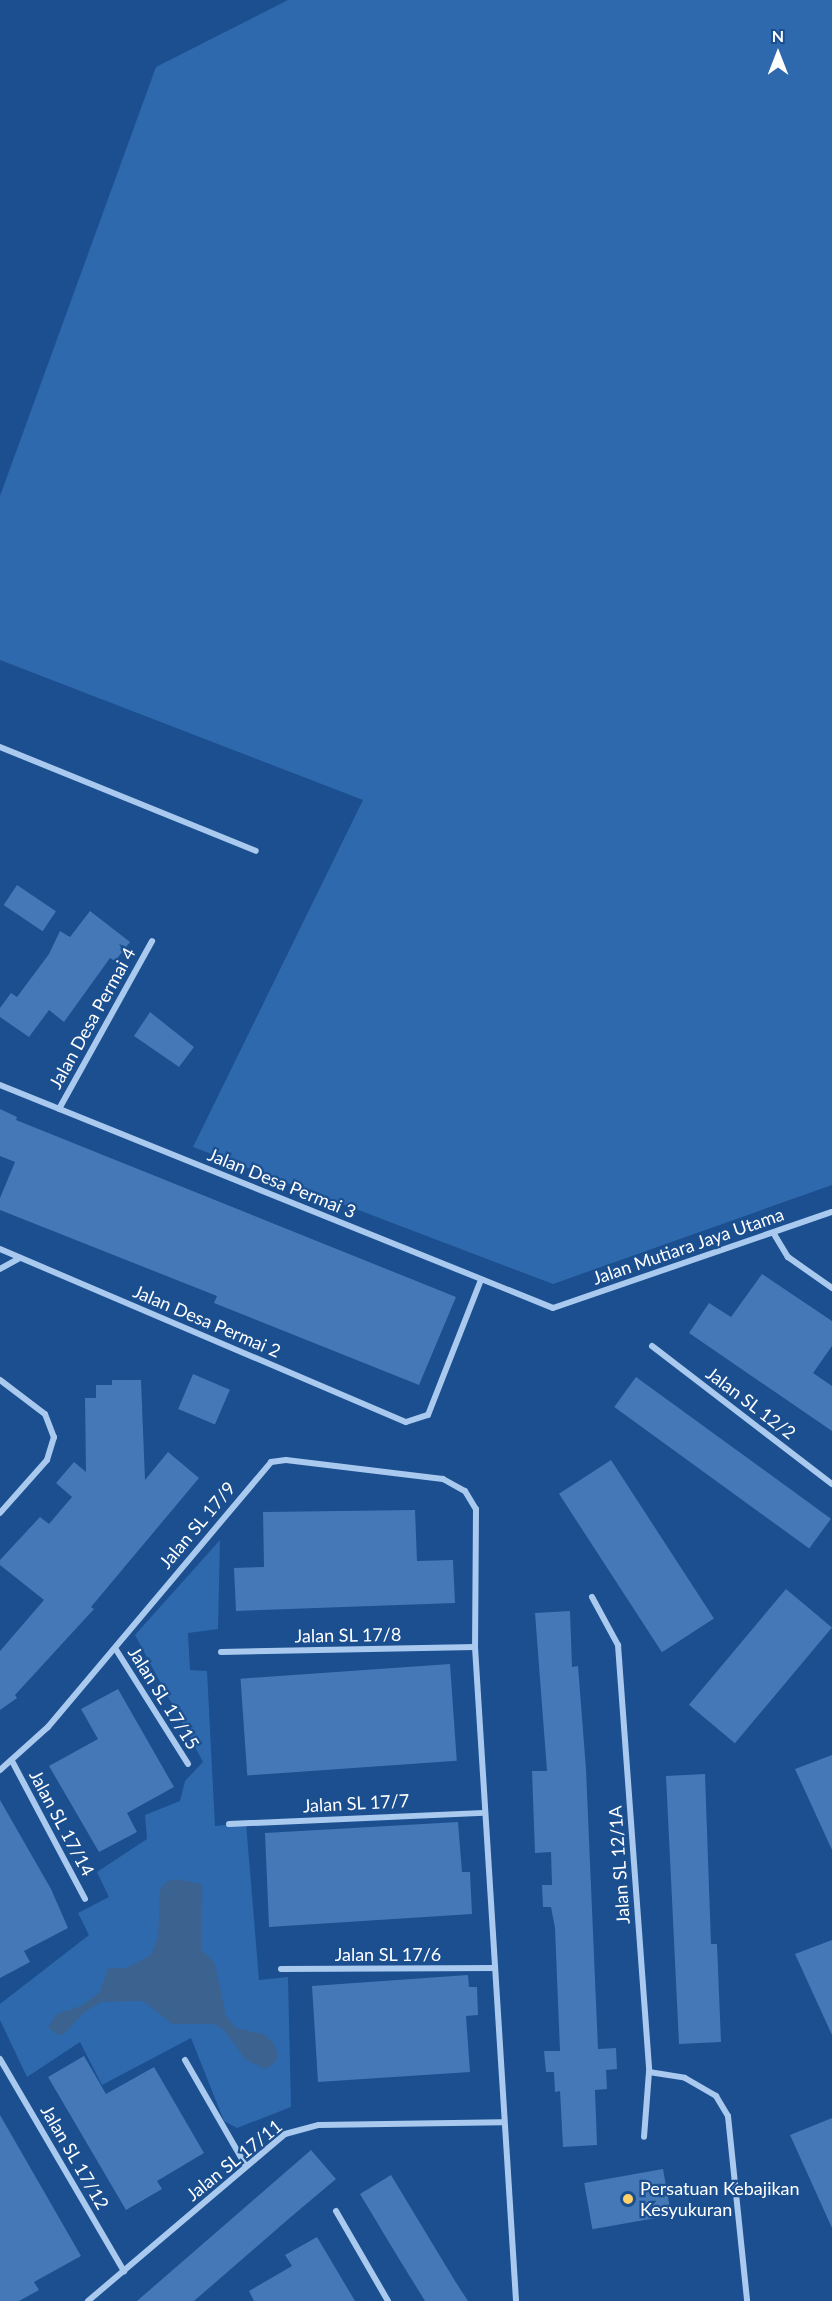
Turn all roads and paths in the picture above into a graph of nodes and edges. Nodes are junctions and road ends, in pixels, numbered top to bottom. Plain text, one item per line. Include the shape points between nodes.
1 (0, 747) edge
2 (256, 851) dead end
3 (152, 940) dead end
4 (0, 1085) edge
5 (59, 1109) junction
6 (832, 1212) edge
7 (774, 1234) junction
8 (0, 1249) edge
9 (20, 1257) junction
10 (0, 1269) edge
11 (481, 1280) junction
12 (832, 1288) edge
13 (553, 1308) joint
14 (652, 1346) dead end
15 (0, 1380) edge
16 (832, 1484) edge
17 (0, 1513) edge
18 (592, 1597) dead end
19 (475, 1647) junction
20 (115, 1648) junction
21 (221, 1652) dead end
22 (12, 1761) junction
23 (188, 1764) dead end
24 (0, 1770) edge
25 (484, 1813) junction
26 (229, 1824) dead end
27 (85, 1899) dead end
28 (495, 1968) junction
29 (280, 1969) dead end
30 (0, 2059) edge
31 (185, 2060) dead end
32 (649, 2072) junction
33 (502, 2122) junction
34 (644, 2137) dead end
35 (246, 2166) junction
36 (336, 2211) dead end
37 (124, 2271) junction
38 (88, 2301) edge
39 (388, 2301) edge
40 (516, 2301) edge
41 (747, 2301) edge

1 - 2 street
3 - 5 street, Jalan Desa Permai 4
4 - 5 street, Jalan Desa Permai 3
5 - 11 street, Jalan Desa Permai 3
6 - 7 street, Jalan Mutiara Jaya Utama
7 - 12 street via 788,1257
7 - 13 street, Jalan Mutiara Jaya Utama
8 - 9 street, Jalan Desa Permai 2
9 - 10 street
9 - 11 street, Jalan Desa Permai 2 via 402,1421 418,1421 428,1415
11 - 13 street, Jalan Desa Permai 3
14 - 16 street, Jalan SL 12/2
15 - 17 street via 45,1414 54,1437 47,1460
18 - 32 street, Jalan SL 12/1A via 618,1645
19 - 20 street, Jalan SL 17/9 via 476,1509 464,1490 443,1479 286,1460 271,1462
19 - 21 street, Jalan SL 17/8
19 - 25 street
20 - 22 street, Jalan SL 17/9 via 48,1727
20 - 23 street, Jalan SL 17/15
22 - 24 street, Jalan SL 17/9
22 - 27 street, Jalan SL 17/14
25 - 26 street, Jalan SL 17/7
25 - 28 street
28 - 29 street, Jalan SL 17/6
28 - 33 street
30 - 37 street, Jalan SL 17/12
31 - 35 street
32 - 34 street, Jalan SL 12/1A
32 - 41 street via 685,2078 716,2096 728,2116
33 - 35 street, Jalan SL 17/11 via 307,2126 279,2138
33 - 40 street
35 - 37 street, Jalan SL 17/11
36 - 39 street
37 - 38 street, Jalan SL 17/11

